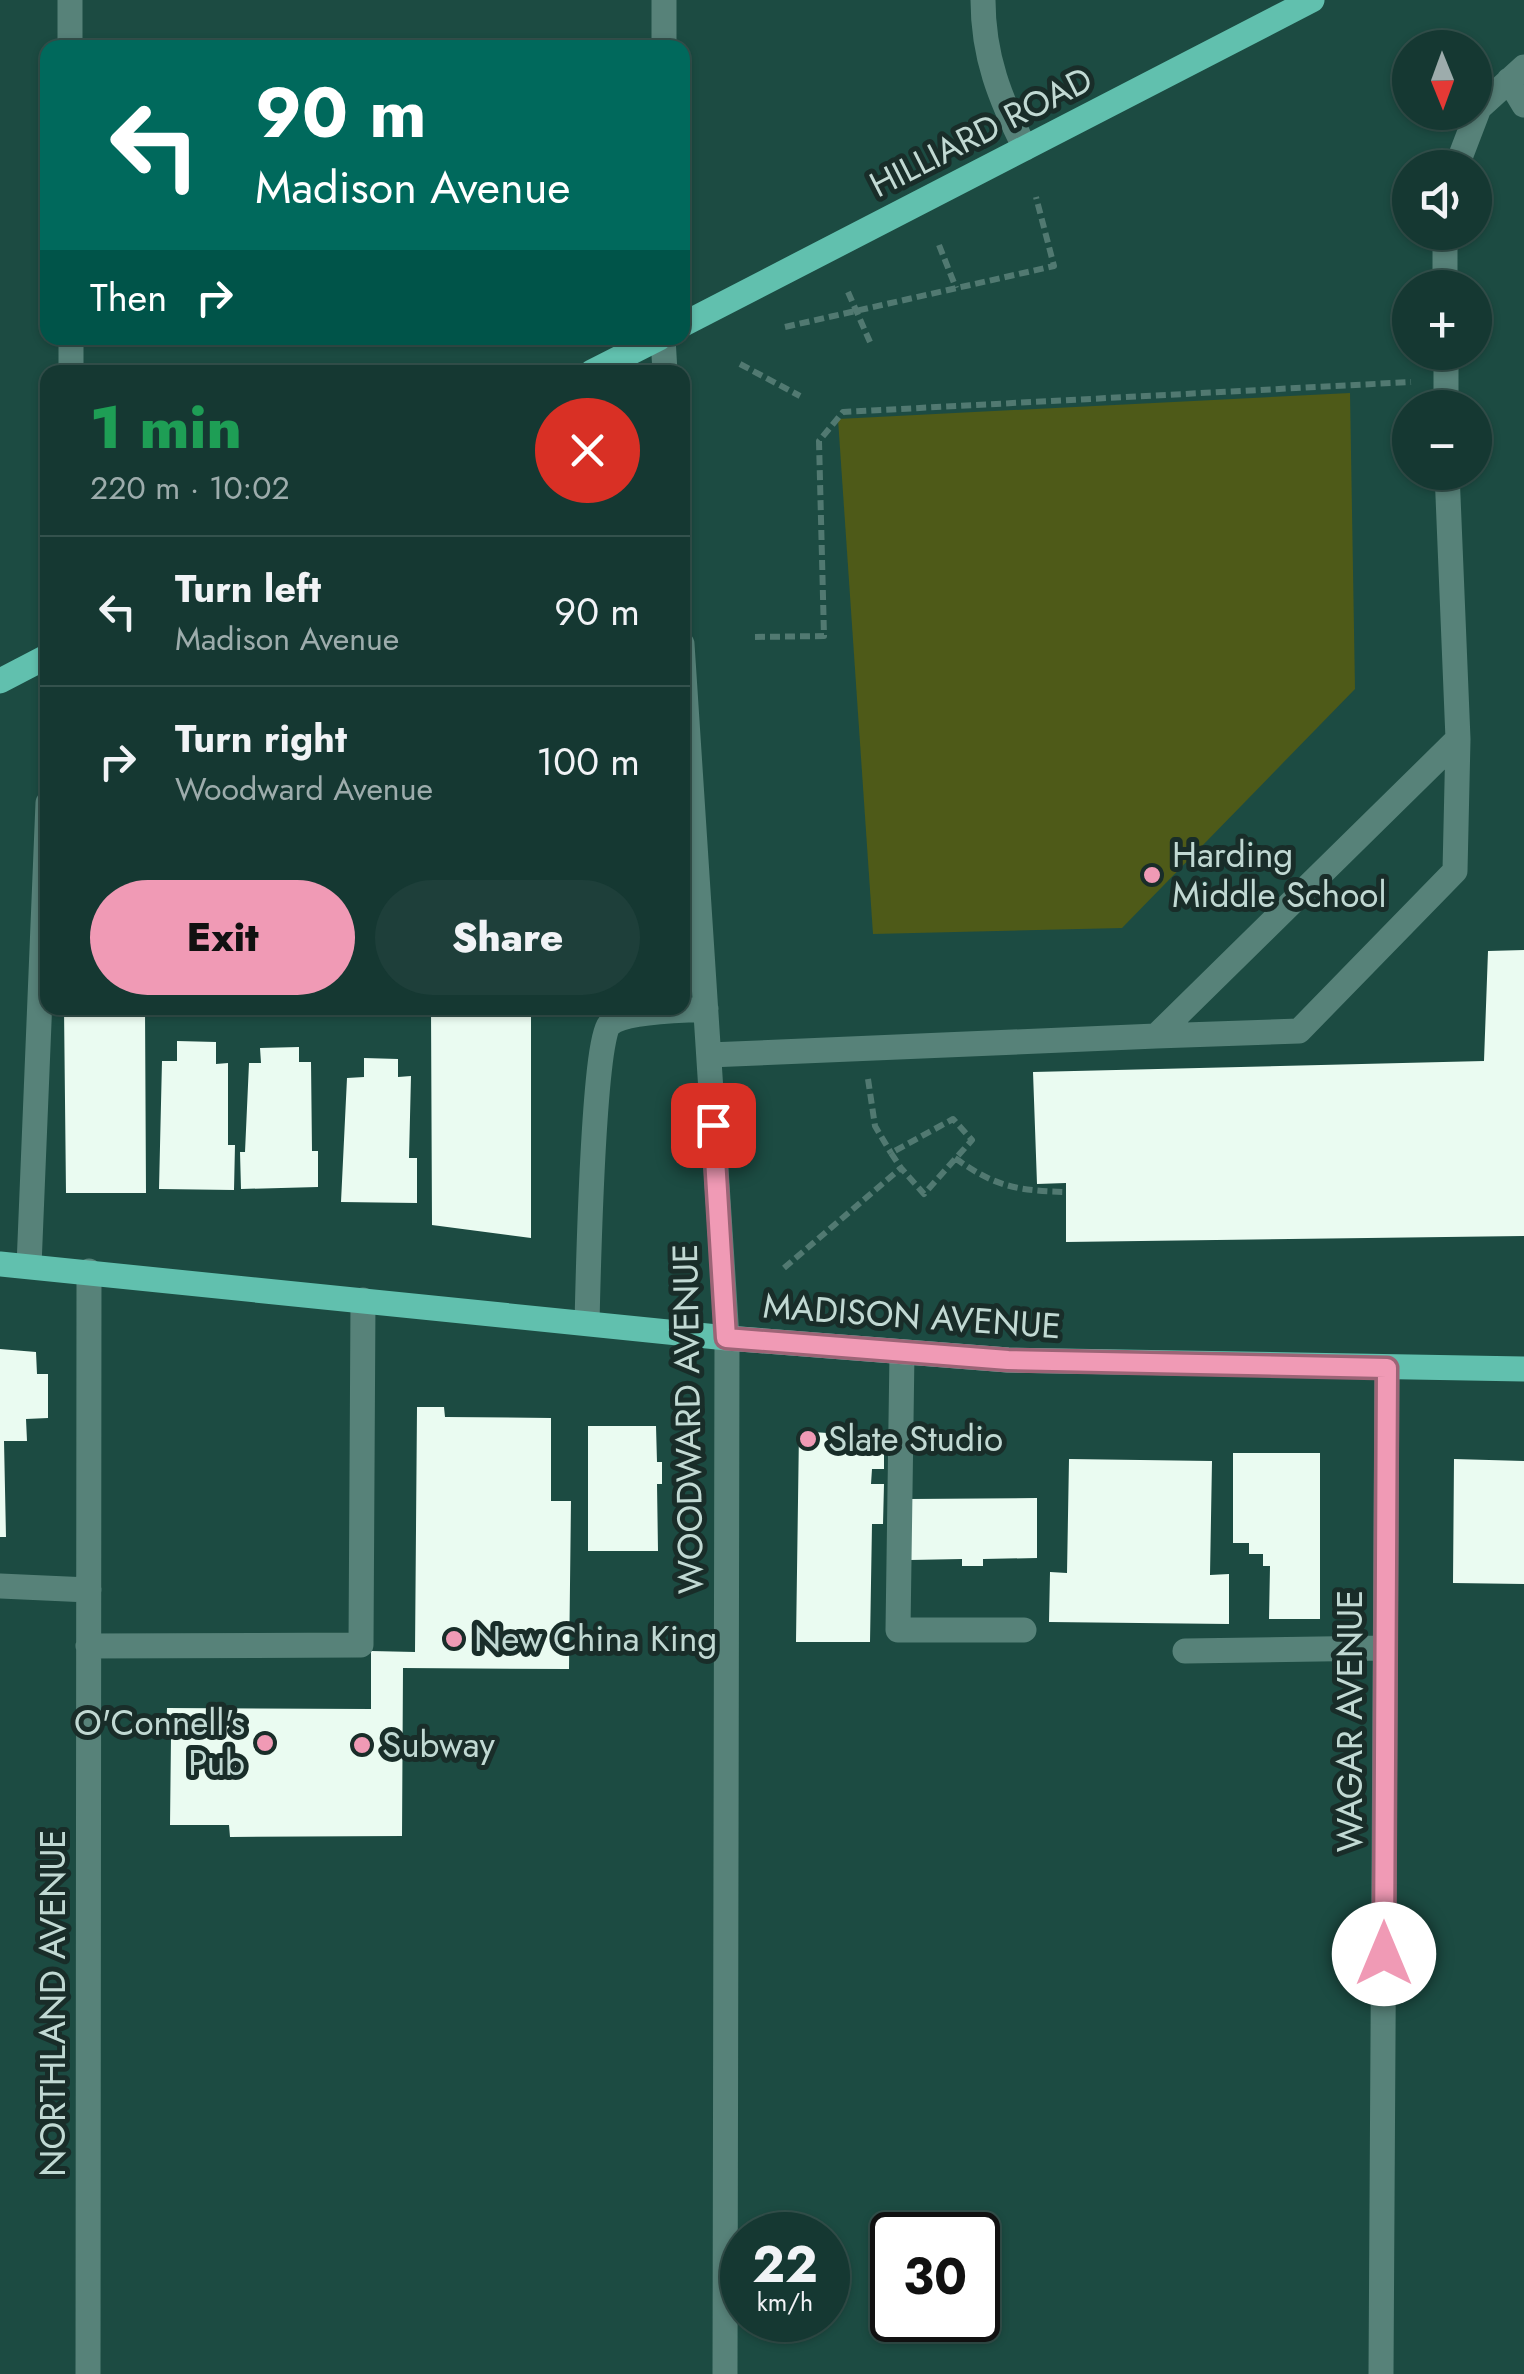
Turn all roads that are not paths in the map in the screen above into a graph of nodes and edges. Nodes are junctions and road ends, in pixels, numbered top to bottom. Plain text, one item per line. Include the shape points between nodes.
1 (70, 0) edge
2 (664, 0) edge
3 (983, 0) edge
4 (1312, 0) edge
5 (70, 40) edge
6 (664, 40) edge
7 (1516, 73) edge
8 (1524, 105) edge
9 (1025, 148) junction
10 (1463, 150) edge
11 (690, 322) edge
12 (647, 345) edge
13 (606, 365) edge
14 (1449, 490) edge
15 (40, 660) edge
16 (0, 680) edge
17 (1458, 739) junction
18 (690, 765) edge
19 (706, 1008) junction
20 (690, 1010) edge
21 (40, 1012) edge
22 (639, 1015) edge
23 (1156, 1036) junction
24 (709, 1055) junction
25 (0, 1264) edge
26 (29, 1266) junction
27 (88, 1271) junction
28 (362, 1300) junction
29 (587, 1323) junction
30 (726, 1338) junction
31 (902, 1352) junction
32 (1387, 1368) junction
33 (1524, 1368) edge
34 (0, 1586) edge
35 (88, 1590) junction
36 (1024, 1630) dead end
37 (88, 1646) junction
38 (1386, 1648) junction
39 (1185, 1651) dead end
40 (88, 2374) edge
41 (724, 2374) edge
42 (1381, 2374) edge

1 - 5 street
2 - 6 street
3 - 9 street via 998,95
4 - 9 main road, HILLIARD ROAD
7 - 8 street
7 - 10 street via 1479,108
9 - 11 main road, HILLIARD ROAD
12 - 13 main road
14 - 17 street
15 - 16 main road
17 - 23 street
17 - 23 street via 1455,870 1299,1031
18 - 19 street, WOODWARD AVENUE
19 - 20 street
19 - 24 street, WOODWARD AVENUE
21 - 26 street
22 - 29 street via 620,1017 606,1028 600,1056
23 - 24 street
24 - 30 street, WOODWARD AVENUE
25 - 26 main road, MADISON AVENUE
26 - 27 main road, MADISON AVENUE
27 - 28 main road, MADISON AVENUE
27 - 35 street, NORTHLAND AVENUE
28 - 29 main road, MADISON AVENUE
28 - 37 street via 361,1645
29 - 30 main road, MADISON AVENUE
30 - 31 main road, MADISON AVENUE
30 - 41 street, WOODWARD AVENUE
31 - 32 main road, MADISON AVENUE
31 - 36 street via 898,1630
32 - 33 main road, MADISON AVENUE
32 - 38 street, WAGAR AVENUE
34 - 35 street
35 - 37 street, NORTHLAND AVENUE
37 - 40 street, NORTHLAND AVENUE
38 - 39 street
38 - 42 street, WAGAR AVENUE

